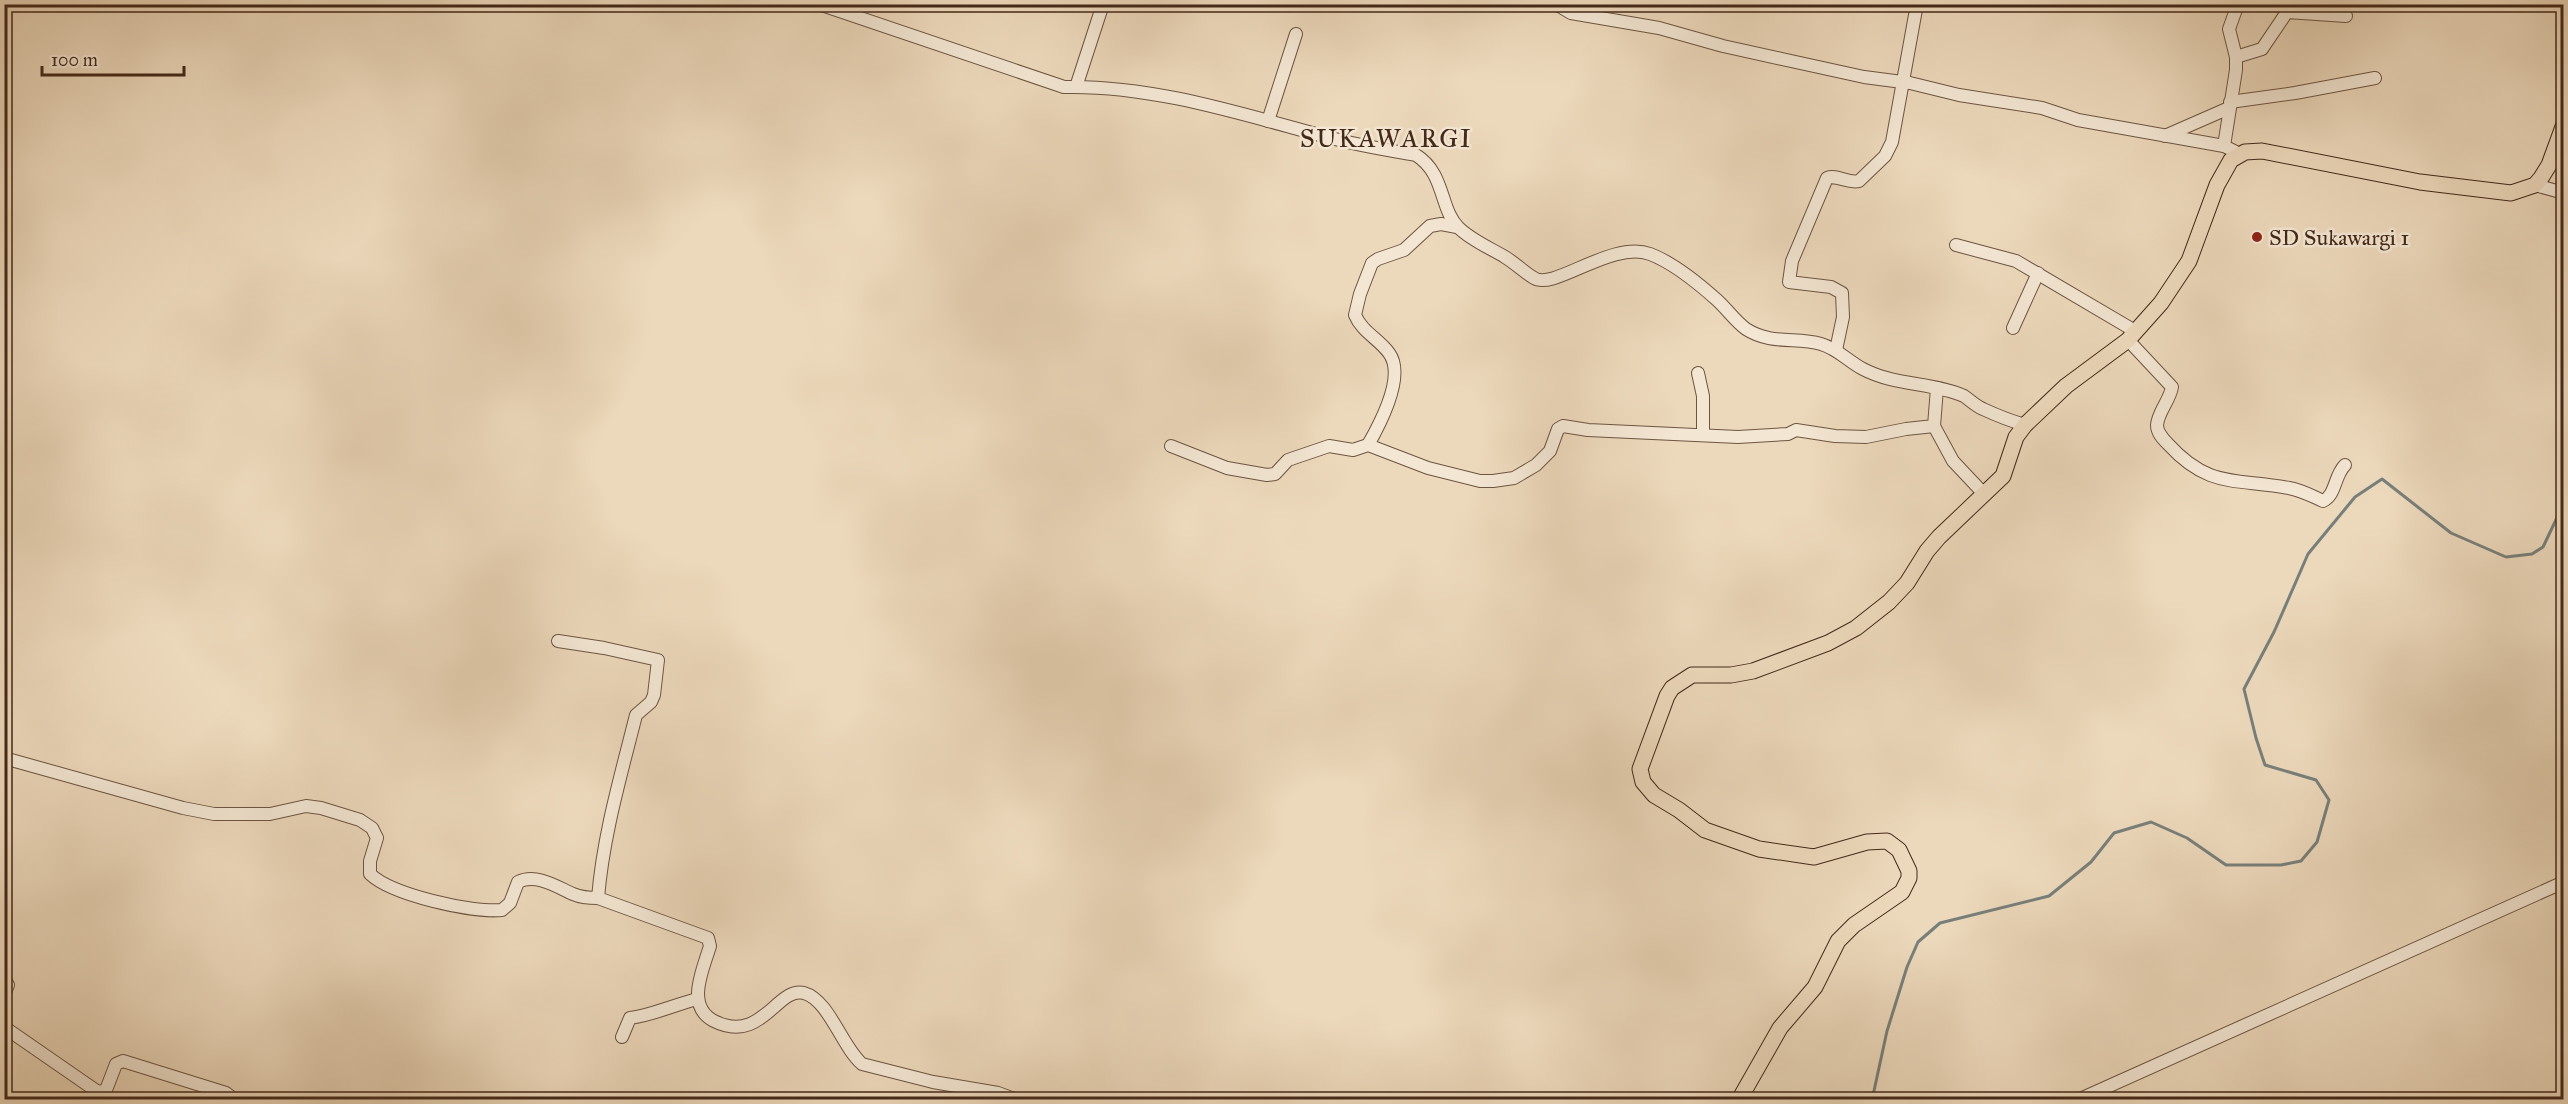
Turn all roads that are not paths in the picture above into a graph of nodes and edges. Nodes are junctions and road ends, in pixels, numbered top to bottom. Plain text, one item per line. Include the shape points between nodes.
1 (819, 4) edge
2 (1103, 4) edge
3 (1556, 4) edge
4 (1917, 4) edge
5 (2238, 4) edge
6 (2338, 12) edge
7 (1296, 34) dead end
8 (2236, 57) junction
9 (2375, 78) dead end
10 (1903, 82) junction
11 (1076, 87) junction
12 (2229, 105) junction
13 (1268, 122) junction
14 (2564, 124) edge
15 (2164, 136) junction
16 (2224, 146) junction
17 (2240, 154) junction
18 (2535, 185) junction
19 (2564, 193) edge
20 (1457, 228) junction
21 (1956, 245) dead end
22 (2038, 273) junction
23 (2013, 328) dead end
24 (2132, 335) junction
25 (1836, 350) junction
26 (1698, 372) dead end
27 (1937, 388) junction
28 (2025, 425) junction
29 (1934, 426) junction
30 (1703, 435) junction
31 (1368, 445) junction
32 (1171, 446) dead end
33 (2345, 465) dead end
34 (1985, 495) junction
35 (558, 641) dead end
36 (4, 758) edge
37 (2564, 882) edge
38 (598, 898) junction
39 (4, 978) edge
40 (4, 994) edge
41 (697, 999) junction
42 (4, 1027) edge
43 (622, 1037) dead end
44 (229, 1100) edge
45 (1017, 1100) edge
46 (1739, 1100) edge
47 (2079, 1100) edge

1 - 11 street via 1034,78
2 - 11 street
3 - 10 street via 1570,13 1659,28 1791,61
4 - 10 street
5 - 8 street via 2229,29
6 - 8 street via 2287,12 2262,49
7 - 13 street
8 - 12 street
9 - 12 street
10 - 15 street
10 - 25 street via 1890,149 1856,182 1827,178 1792,261 1789,282 1831,287 1842,293 1843,316
11 - 13 street via 1100,86 1160,95
12 - 15 street
12 - 16 street
13 - 20 street via 1416,155 1428,163
14 - 18 main road via 2549,165
15 - 16 street
16 - 17 street
17 - 18 main road via 2262,151 2420,182 2511,193
17 - 24 main road via 2222,173 2181,274
18 - 19 street
20 - 25 street via 1536,280 1545,282 1594,260 1627,252 1649,254 1680,270 1747,329 1764,337
20 - 31 street via 1431,226 1404,250 1378,259 1368,270 1355,315 1394,361 1383,418
21 - 22 street via 2006,257
22 - 23 street
22 - 24 street
24 - 28 main road via 2066,386
24 - 33 street via 2172,387 2157,425 2160,436 2198,471 2222,480 2289,488 2324,501
25 - 27 street via 1863,369 1903,384
26 - 30 street via 1703,396
27 - 28 street
27 - 29 street
28 - 34 main road via 2016,437 2003,476
29 - 30 street via 1866,437 1796,430 1772,435
29 - 34 street via 1953,460
30 - 31 street via 1563,426 1558,429 1550,451 1536,465 1514,478 1493,481 1428,468
31 - 32 street via 1353,450 1329,446 1288,460 1275,474 1267,475 1227,468
34 - 46 main road via 1933,544 1889,602 1856,628 1828,643 1753,671 1685,678 1672,688 1654,727 1641,776 1647,788 1705,831 1759,849 1814,857 1867,842 1887,841 1899,850 1909,871 1902,892 1838,941 1815,987 1780,1028
35 - 38 street via 658,660 654,695 636,715 633,725 607,830
36 - 38 street via 214,814 270,814 306,806 360,820 372,828 377,838 370,874 388,885 445,904 502,910 510,903 518,882 530,878 576,896
37 - 47 street
38 - 41 street via 708,938 710,946
39 - 40 street via 8,985
41 - 43 street via 649,1016 630,1018
41 - 45 street via 707,1017 742,1025 768,1015 788,994 807,994 819,1002 862,1064
42 - 44 street via 98,1092 106,1090 116,1064 123,1061 226,1093

